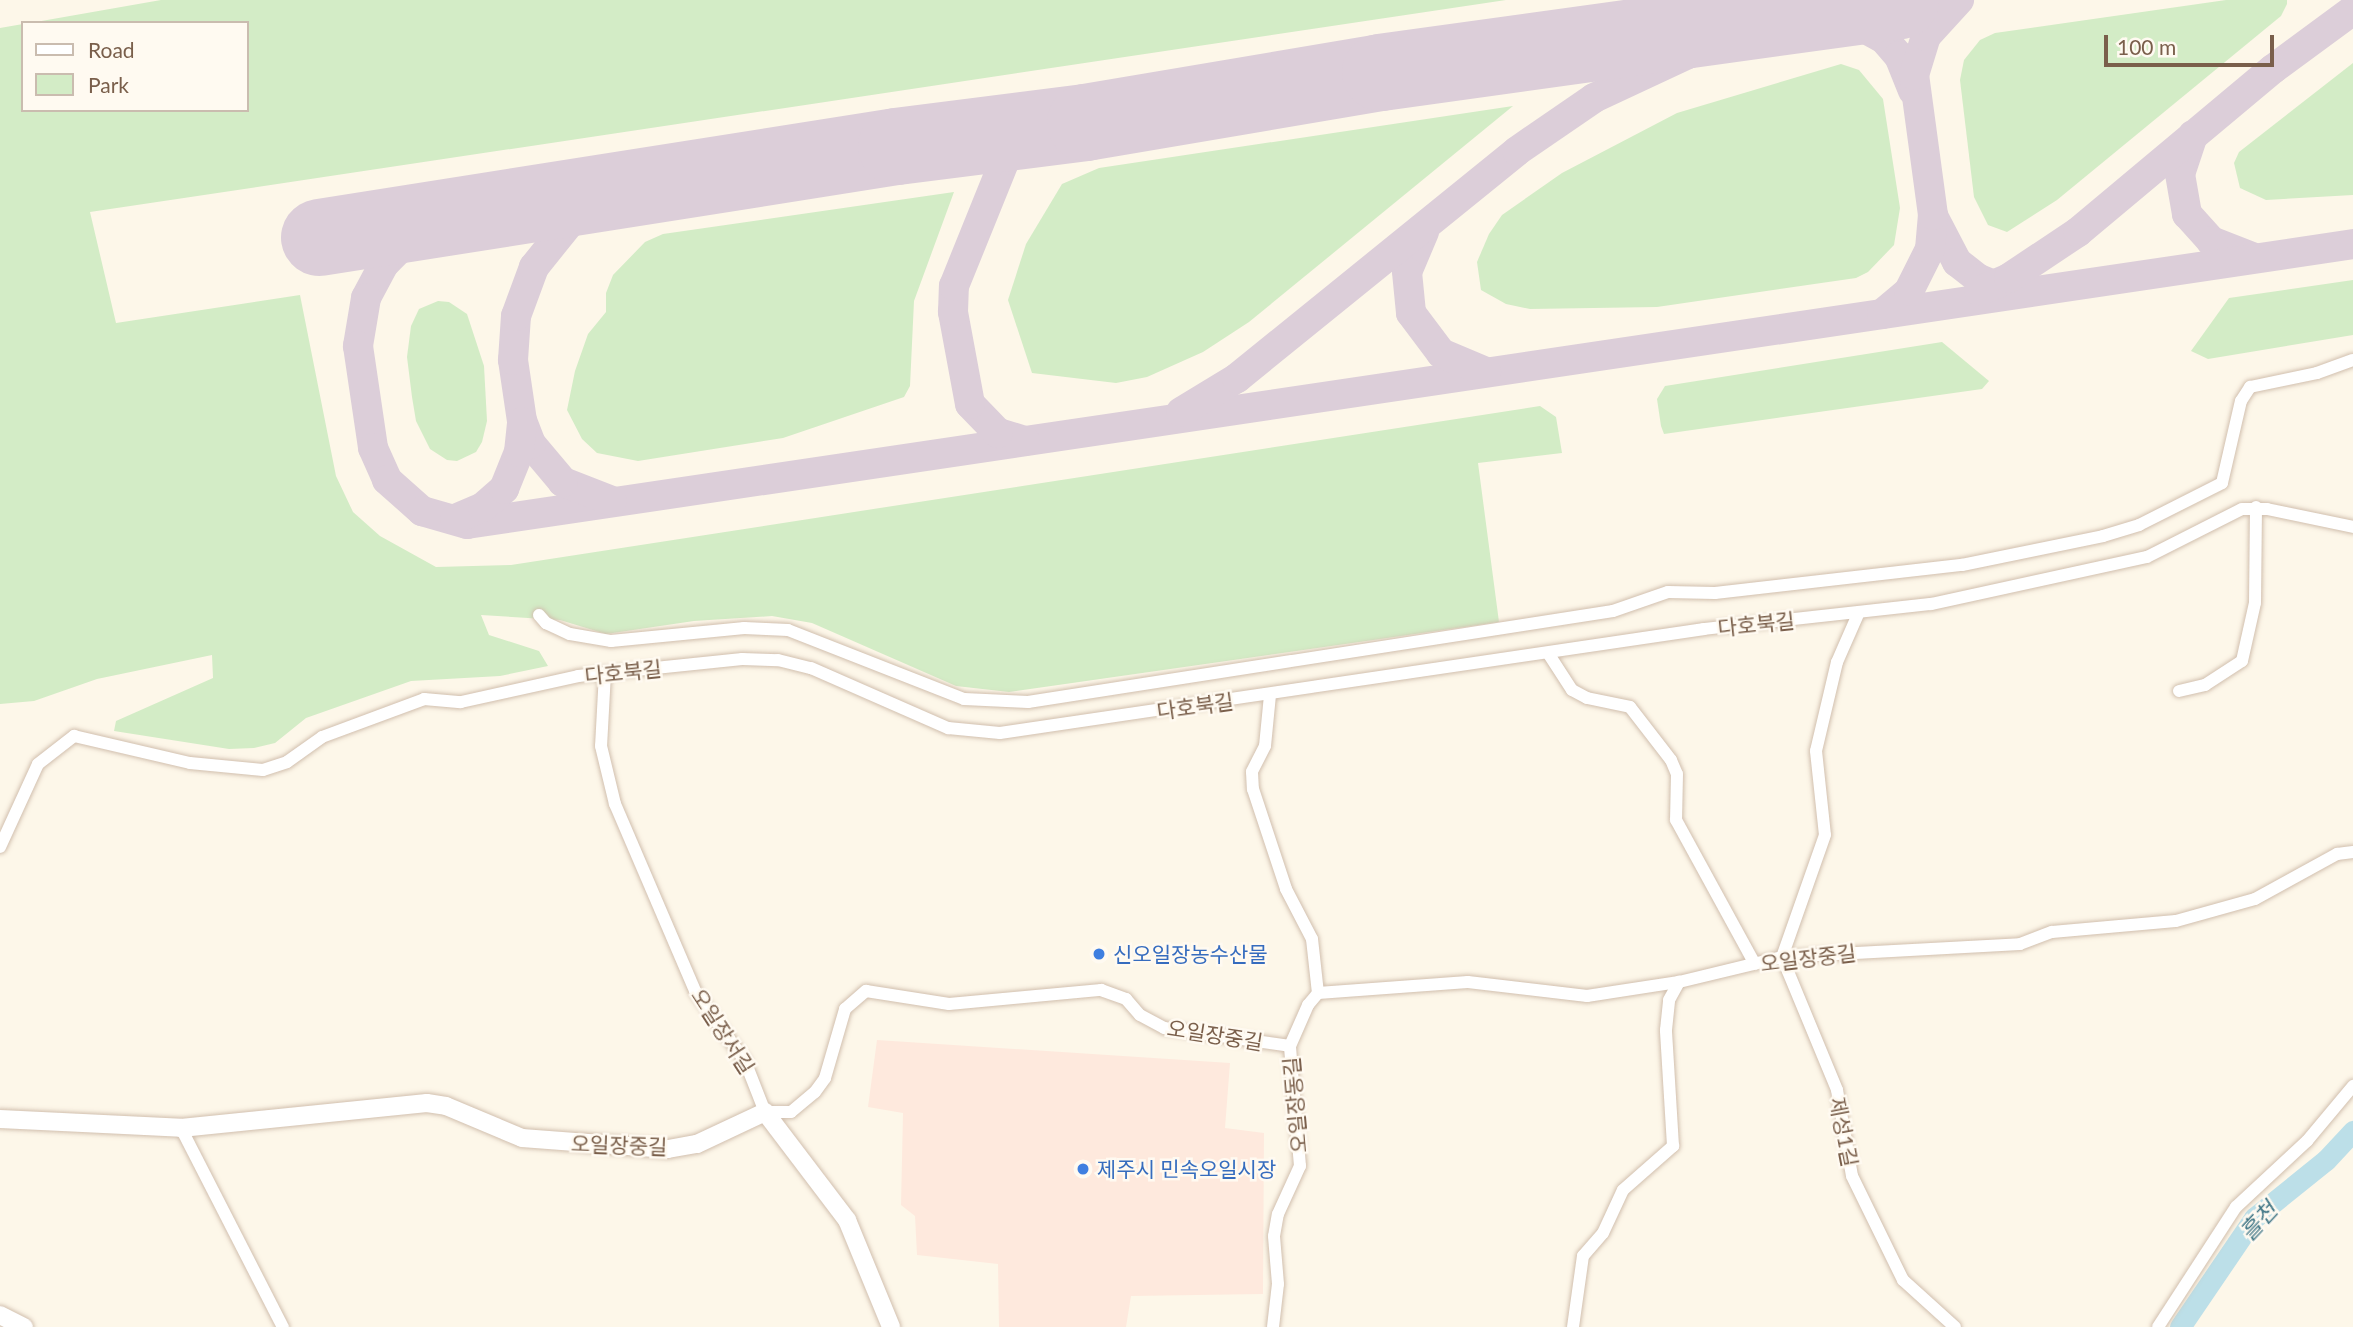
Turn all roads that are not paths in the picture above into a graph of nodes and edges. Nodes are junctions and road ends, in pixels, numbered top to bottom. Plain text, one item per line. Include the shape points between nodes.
1 (2353, 360) edge
2 (2256, 507) junction
3 (2353, 527) edge
4 (1859, 612) junction
5 (539, 615) dead end
6 (1548, 653) junction
7 (606, 673) junction
8 (2179, 691) dead end
9 (1270, 695) junction
10 (0, 847) edge
11 (2353, 852) edge
12 (1782, 957) junction
13 (1755, 964) junction
14 (1679, 982) junction
15 (1318, 993) junction
16 (1290, 1046) junction
17 (2353, 1086) edge
18 (765, 1112) junction
19 (0, 1119) edge
20 (181, 1128) junction
21 (0, 1315) edge
22 (24, 1327) edge
23 (283, 1327) edge
24 (891, 1327) edge
25 (1273, 1327) edge
26 (1573, 1327) edge
27 (1955, 1327) edge
28 (2158, 1327) edge

1 - 5 street via 2250,387 2241,401 2222,483 2139,525 2103,536 1962,565 1715,593 1668,592 1604,613 1028,702 964,699 788,630 744,628 611,641 570,634
2 - 3 street, 다호북길
2 - 4 street, 다호북길 via 2227,515 2147,557 2126,563 1931,604
2 - 8 street via 2255,603 2242,661 2205,685
4 - 6 street, 다호북길
4 - 12 street via 1838,662 1816,751 1827,816 1825,835
6 - 9 street, 다호북길
6 - 13 street via 1572,690 1630,707 1671,760 1677,774 1676,820
7 - 9 street, 다호북길 via 741,659 778,660 811,668 948,728 1000,733
7 - 10 street, 다호북길 via 482,698 410,703 322,737 287,762 263,770 190,763 74,736 37,764
7 - 18 street, 오일장서길 via 601,747 615,804 695,991 744,1061
9 - 15 street via 1265,746 1252,772 1252,789 1286,889 1312,939
11 - 12 street, 오일장중길 via 2337,854 2264,897 2176,921 2052,932 2020,944
12 - 13 street, 오일장중길
12 - 27 street, 제성1길 via 1837,1090 1852,1176 1903,1280
13 - 14 street, 오일장중길
14 - 15 street, 오일장중길 via 1587,996 1468,982
14 - 26 street via 1669,1000 1666,1030 1672,1146 1623,1190 1604,1233 1583,1256
15 - 16 street, 오일장중길 via 1308,1004
16 - 18 street, 오일장중길 via 1164,1028 1140,1015 1126,999 1101,990 949,1004 866,991 845,1009 825,1078 816,1092 791,1112
16 - 25 street, 오일장동길 via 1300,1166 1278,1214
17 - 28 street via 2307,1142 2236,1208
18 - 20 street, 오일장중길 via 697,1144 668,1149 522,1138 446,1106 427,1103
18 - 24 street, 오일장서길 via 847,1220
19 - 20 street, 오일장중길
20 - 23 street
21 - 22 street

